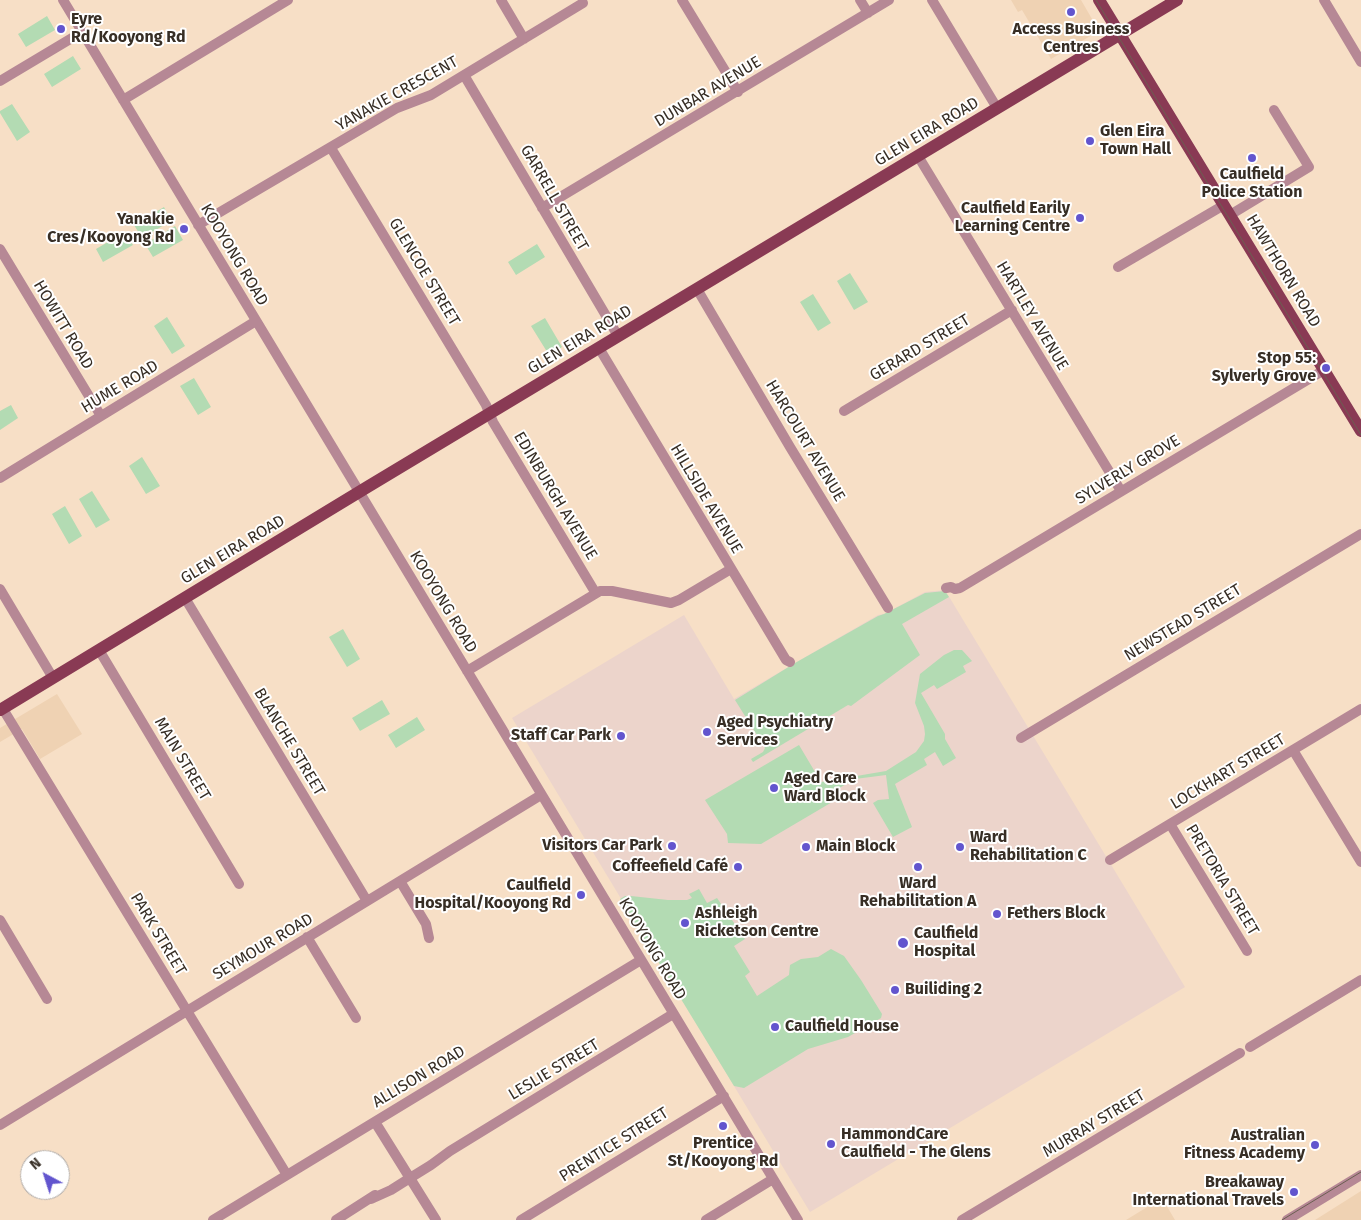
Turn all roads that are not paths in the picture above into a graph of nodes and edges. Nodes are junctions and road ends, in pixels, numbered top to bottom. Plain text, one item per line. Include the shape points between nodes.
1 (63, 0) edge
2 (288, 0) edge
3 (500, 0) edge
4 (682, 0) edge
5 (860, 0) edge
6 (889, 0) edge
7 (932, 0) edge
8 (1099, 0) edge
9 (1177, 0) edge
10 (1324, 0) edge
11 (583, 3) dead end
12 (868, 13) junction
13 (82, 32) junction
14 (1120, 35) junction
15 (524, 39) junction
16 (1361, 62) edge
17 (464, 75) junction
18 (0, 81) edge
19 (738, 92) junction
20 (123, 100) junction
21 (997, 108) junction
22 (1274, 110) dead end
23 (331, 148) junction
24 (918, 156) junction
25 (542, 208) junction
26 (1227, 210) junction
27 (198, 225) junction
28 (0, 249) edge
29 (1118, 267) dead end
30 (697, 289) junction
31 (1012, 310) junction
32 (256, 321) junction
33 (618, 336) junction
34 (598, 348) junction
35 (1324, 370) junction
36 (844, 411) dead end
37 (490, 414) junction
38 (101, 416) junction
39 (1361, 431) edge
40 (0, 478) edge
41 (1121, 491) junction
42 (359, 492) junction
43 (1361, 534) edge
44 (731, 569) junction
45 (946, 588) dead end
46 (0, 589) edge
47 (595, 592) junction
48 (185, 598) junction
49 (888, 608) dead end
50 (99, 650) junction
51 (790, 662) dead end
52 (467, 671) junction
53 (53, 678) junction
54 (2, 709) edge
55 (1361, 709) edge
56 (1021, 738) dead end
57 (1293, 750) junction
58 (541, 795) junction
59 (1170, 824) junction
60 (1110, 860) dead end
61 (1361, 862) edge
62 (400, 880) junction
63 (239, 884) dead end
64 (367, 900) junction
65 (0, 920) edge
66 (307, 937) junction
67 (429, 938) dead end
68 (1247, 951) dead end
69 (641, 960) junction
70 (1361, 980) edge
71 (47, 999) dead end
72 (187, 1010) junction
73 (673, 1014) junction
74 (356, 1018) dead end
75 (1250, 1047) dead end
76 (1240, 1053) dead end
77 (724, 1096) junction
78 (376, 1122) junction
79 (0, 1125) edge
80 (287, 1175) junction
81 (1361, 1175) edge
82 (409, 1176) junction
83 (773, 1179) junction
84 (213, 1220) edge
85 (336, 1220) edge
86 (436, 1220) edge
87 (521, 1220) edge
88 (706, 1220) edge
89 (798, 1220) edge
90 (962, 1220) edge
91 (1287, 1220) edge

1 - 13 street, KOOYONG ROAD
2 - 20 street
3 - 15 street
4 - 19 street
5 - 12 street
6 - 12 street, DUNBAR AVENUE
7 - 21 street
8 - 14 main road, HAWTHORN ROAD
9 - 14 main road, GLEN EIRA ROAD
10 - 16 street
11 - 15 street, YANAKIE CRESCENT
12 - 19 street, DUNBAR AVENUE
13 - 18 street
13 - 20 street, KOOYONG ROAD
14 - 21 main road, GLEN EIRA ROAD
14 - 26 main road, HAWTHORN ROAD
15 - 17 street, YANAKIE CRESCENT
17 - 23 street, YANAKIE CRESCENT via 431,95 397,108
17 - 25 street, GARRELL STREET
19 - 25 street, DUNBAR AVENUE
20 - 27 street, KOOYONG ROAD
21 - 24 main road, GLEN EIRA ROAD
22 - 26 street via 1309,167
23 - 27 street, YANAKIE CRESCENT
23 - 37 street, GLENCOE STREET
24 - 30 main road, GLEN EIRA ROAD
24 - 31 street, HARTLEY AVENUE
25 - 33 street, GARRELL STREET
26 - 29 street
26 - 35 main road, HAWTHORN ROAD
27 - 32 street, KOOYONG ROAD
28 - 38 street, HOWITT ROAD
30 - 33 main road, GLEN EIRA ROAD
30 - 49 street, HARCOURT AVENUE
31 - 36 street, GERARD STREET
31 - 41 street, HARTLEY AVENUE
32 - 38 street, HUME ROAD
32 - 42 street, KOOYONG ROAD
33 - 34 main road, GLEN EIRA ROAD
34 - 37 main road, GLEN EIRA ROAD
34 - 44 street, HILLSIDE AVENUE
35 - 39 main road, HAWTHORN ROAD
35 - 41 street, SYLVERLY GROVE
37 - 42 main road, GLEN EIRA ROAD
37 - 47 street, EDINBURGH AVENUE
38 - 40 street, HUME ROAD
41 - 45 street, SYLVERLY GROVE via 960,588
42 - 48 main road, GLEN EIRA ROAD
42 - 52 street, KOOYONG ROAD
43 - 56 street, NEWSTEAD STREET
44 - 47 street via 671,603 612,591
44 - 51 street, HILLSIDE AVENUE
46 - 53 street
47 - 52 street
48 - 50 main road, GLEN EIRA ROAD
48 - 64 street, BLANCHE STREET
50 - 53 main road, GLEN EIRA ROAD
50 - 63 street, MAIN STREET
52 - 58 street, KOOYONG ROAD
53 - 54 main road, GLEN EIRA ROAD
54 - 72 street, PARK STREET
55 - 57 street, LOCKHART STREET
57 - 59 street, LOCKHART STREET
57 - 61 street
58 - 62 street, SEYMOUR ROAD
58 - 69 street, KOOYONG ROAD
59 - 60 street, LOCKHART STREET
59 - 68 street, PRETORIA STREET
62 - 64 street, SEYMOUR ROAD
62 - 67 street via 426,924
64 - 66 street, SEYMOUR ROAD
65 - 71 street
66 - 72 street, SEYMOUR ROAD
66 - 74 street
69 - 73 street, KOOYONG ROAD
69 - 78 street, ALLISON ROAD
70 - 75 street
72 - 79 street, SEYMOUR ROAD
72 - 80 street, PARK STREET
73 - 77 street, KOOYONG ROAD
73 - 82 street, LESLIE STREET via 450,1151 428,1160
76 - 90 street, MURRAY STREET
77 - 83 street, KOOYONG ROAD
77 - 87 street, PRENTICE STREET
78 - 80 street, ALLISON ROAD
78 - 82 street
80 - 84 street, ALLISON ROAD
81 - 91 street
82 - 85 street, LESLIE STREET via 388,1185
82 - 86 street
83 - 88 street
83 - 89 street, KOOYONG ROAD

